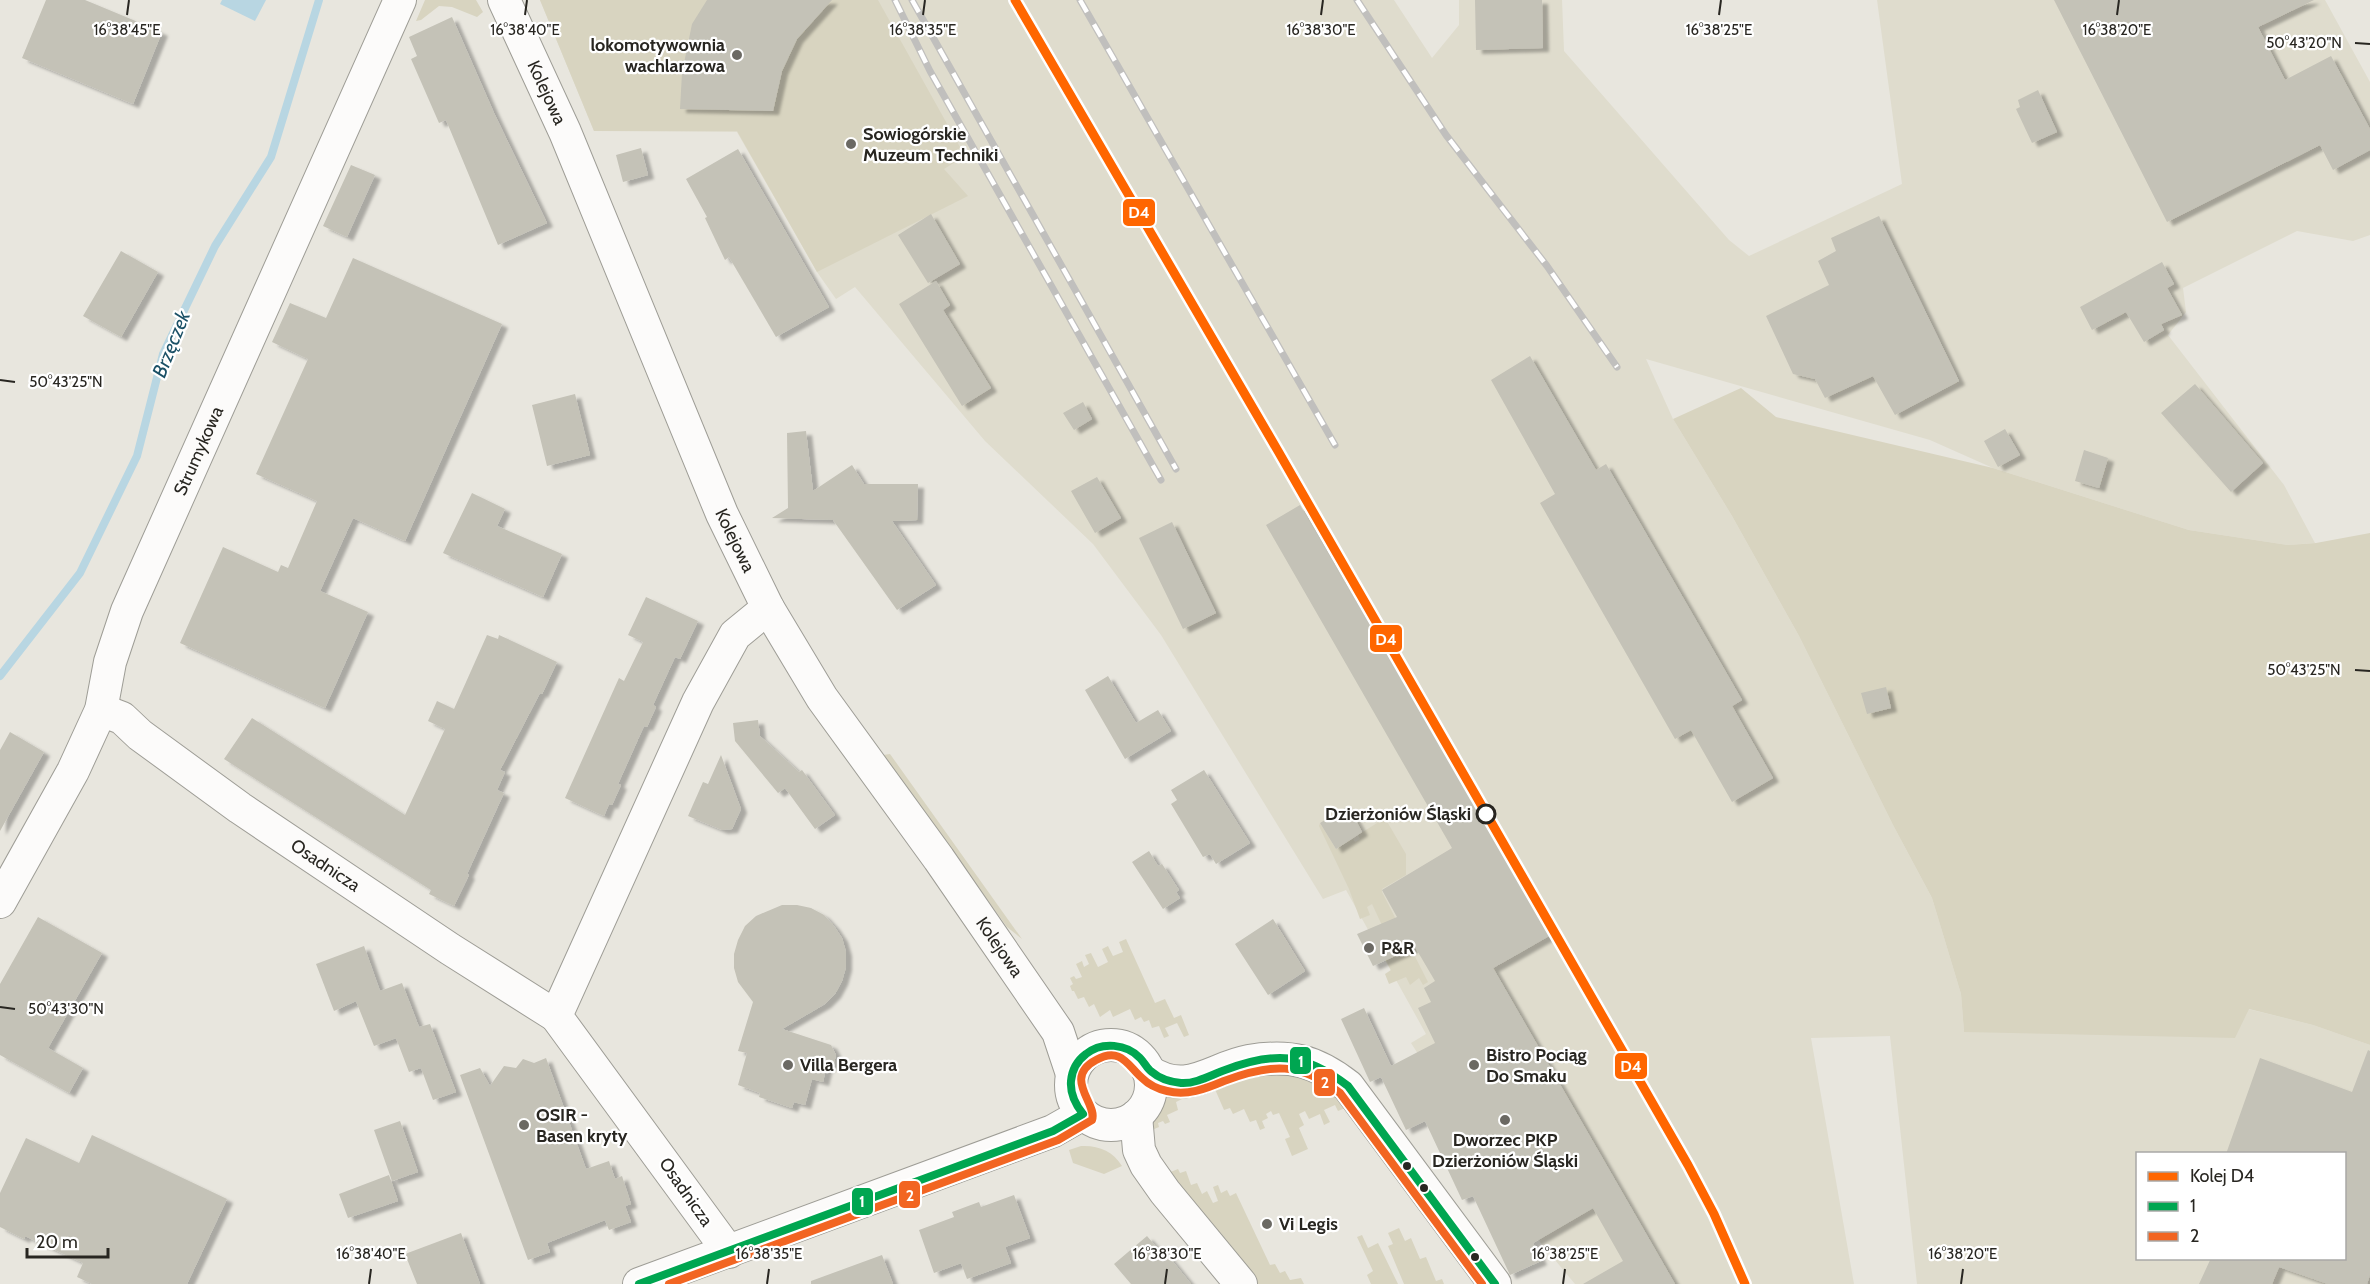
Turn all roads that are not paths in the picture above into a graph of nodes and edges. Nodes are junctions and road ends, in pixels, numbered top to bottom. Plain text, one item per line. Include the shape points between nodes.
1 (400, 0) edge
2 (504, 0) edge
3 (768, 608) junction
4 (100, 710) junction
5 (0, 902) edge
6 (556, 1016) junction
7 (1079, 1064) junction
8 (1148, 1071) junction
9 (1083, 1114) junction
10 (1125, 1120) junction
11 (729, 1252) junction
12 (639, 1284) edge
13 (1241, 1284) edge
14 (1496, 1284) edge

1 - 4 street, Strumykowa via 127,611
2 - 3 street, Kolejowa via 565,132 722,514
3 - 6 street via 735,635 698,702
3 - 7 street, Kolejowa via 822,698 939,859
4 - 5 street, Strumykowa via 73,771
4 - 6 street, Osadnicza via 122,718 240,808
6 - 11 street, Osadnicza
7 - 8 street via 1097,1047 1122,1046 1142,1060
7 - 9 street via 1072,1096
8 - 10 street via 1151,1083 1144,1107
8 - 14 street via 1185,1083 1248,1061 1290,1059 1329,1071 1348,1086
9 - 10 street via 1093,1121
9 - 11 street via 1053,1131
10 - 13 street via 1146,1165 1165,1192
11 - 12 street

